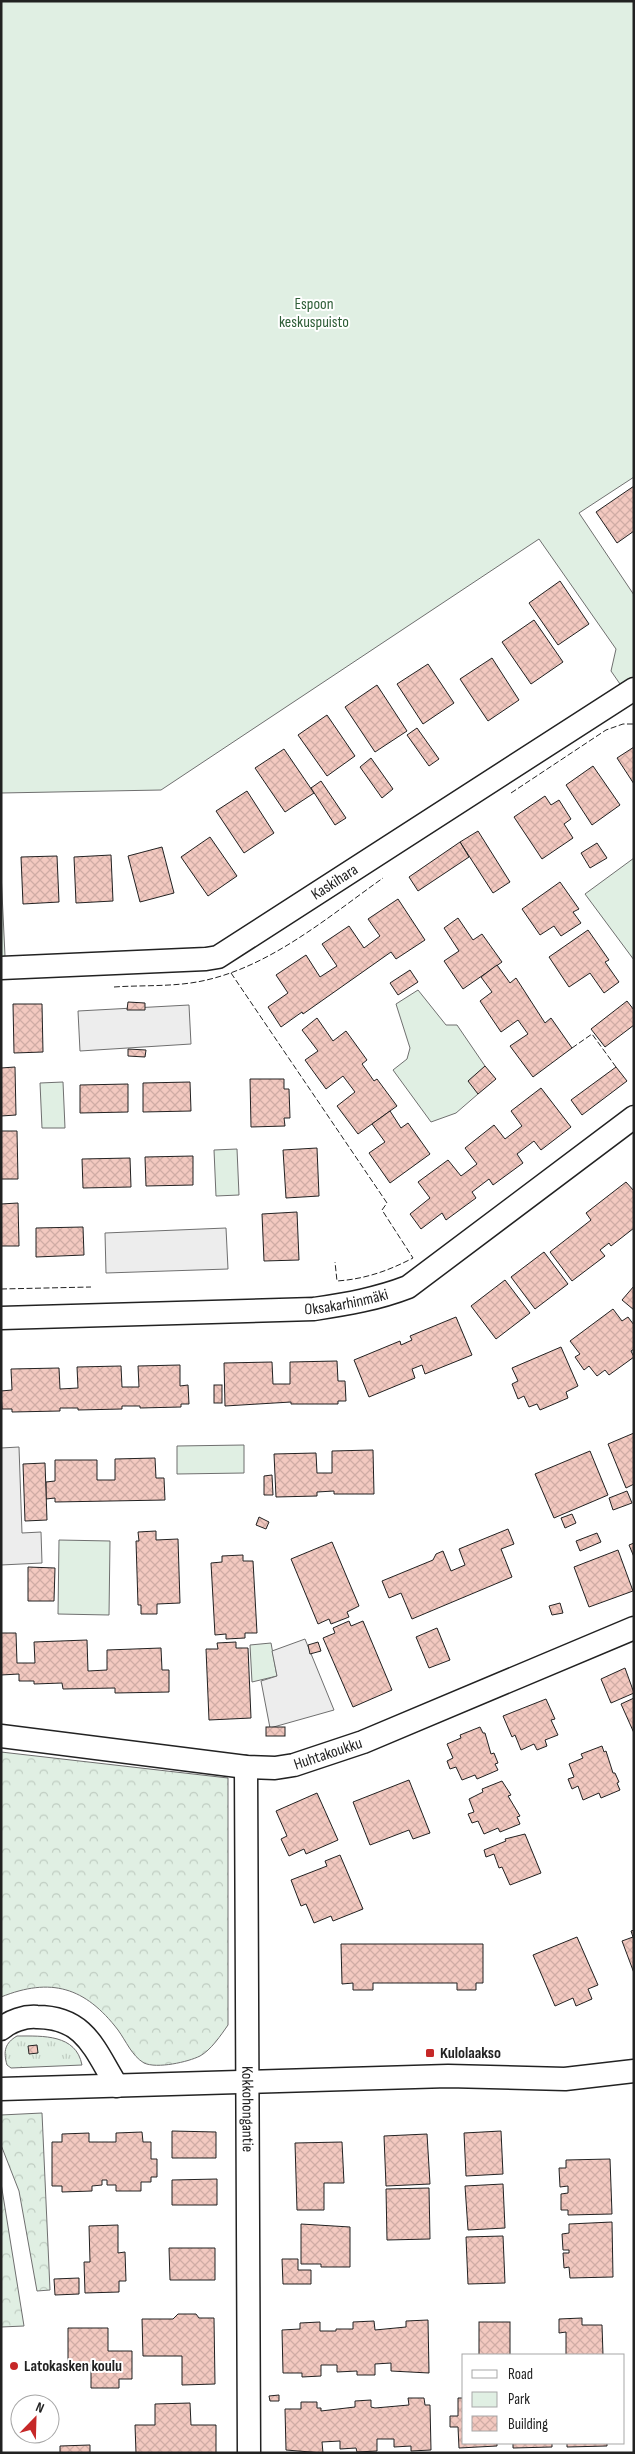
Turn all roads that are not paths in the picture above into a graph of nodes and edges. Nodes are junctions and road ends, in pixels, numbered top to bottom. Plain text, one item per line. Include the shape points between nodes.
1 (634, 689) edge
2 (1, 968) edge
3 (634, 1117) edge
4 (1, 1318) edge
5 (634, 1628) edge
6 (1, 1736) edge
7 (246, 1767) junction
8 (1, 2029) edge
9 (634, 2071) edge
10 (247, 2083) junction
11 (117, 2086) junction
12 (1, 2090) edge
13 (249, 2453) edge

1 - 2 street, Kaskihara via 218,957
3 - 4 street, Oksakarhinmäki via 408,1287 386,1296 314,1309
5 - 7 street, Huhtakoukku via 363,1742 294,1765
6 - 7 street, Huhtakoukku
7 - 10 street, Kokkohongantie
8 - 11 street via 34,2016 74,2025 100,2053
9 - 10 street via 565,2079 448,2076
10 - 11 street
10 - 13 street, Kokkohongantie
11 - 12 street

